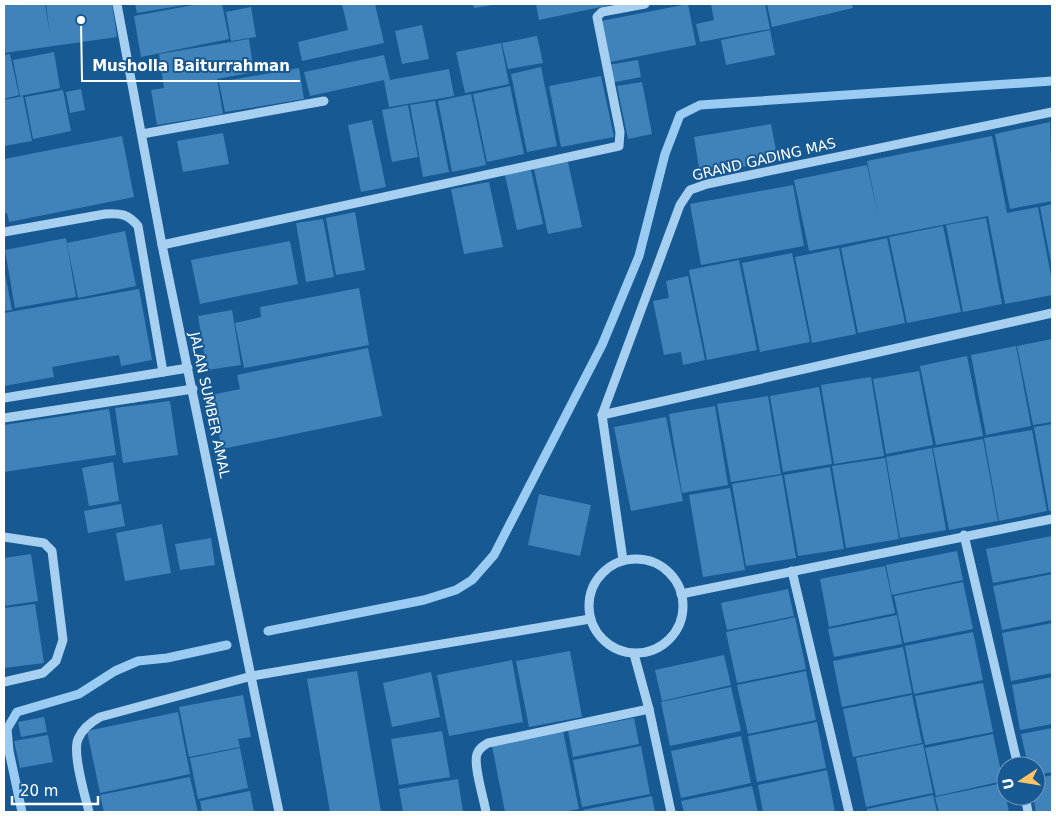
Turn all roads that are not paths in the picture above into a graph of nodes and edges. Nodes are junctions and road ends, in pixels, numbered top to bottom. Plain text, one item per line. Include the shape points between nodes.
1 (117, 4) edge
2 (645, 4) edge
3 (324, 101) dead end
4 (1052, 112) edge
5 (142, 134) junction
6 (4, 232) edge
7 (162, 245) junction
8 (1052, 313) edge
9 (188, 368) junction
10 (163, 372) junction
11 (193, 389) junction
12 (4, 398) edge
13 (602, 415) junction
14 (4, 418) edge
15 (1052, 519) edge
16 (964, 535) junction
17 (4, 537) edge
18 (623, 560) junction
19 (792, 571) junction
20 (681, 594) junction
21 (590, 619) junction
22 (634, 654) junction
23 (252, 676) junction
24 (4, 682) edge
25 (649, 709) junction
26 (1016, 756) edge
27 (89, 812) edge
28 (279, 812) edge
29 (486, 812) edge
30 (671, 812) edge
31 (848, 812) edge

1 - 5 street, JALAN SUMBER AMAL
2 - 7 street via 602,12 597,17 620,132 619,146
3 - 5 street
4 - 13 street, GRAND GADING MAS via 690,190 680,205
5 - 7 street, JALAN SUMBER AMAL
6 - 10 street via 105,214 121,213 132,218 138,226
7 - 9 street, JALAN SUMBER AMAL
8 - 13 street
9 - 10 street
9 - 11 street, JALAN SUMBER AMAL
10 - 12 street
11 - 14 street
11 - 23 street, JALAN SUMBER AMAL
13 - 18 street, GRAND GADING MAS
15 - 16 street
16 - 19 street
16 - 26 street
17 - 24 street via 44,543 52,551 63,640 56,661 43,673
18 - 20 street via 652,562 665,569
18 - 21 street via 598,577 588,604
19 - 20 street
19 - 31 street
20 - 22 street via 683,611 678,628 667,642 652,651
21 - 22 street via 606,644
21 - 23 street
22 - 25 street
23 - 27 street via 90,722 78,740
23 - 28 street, JALAN SUMBER AMAL
25 - 29 street via 488,743 480,748 476,764
25 - 30 street

